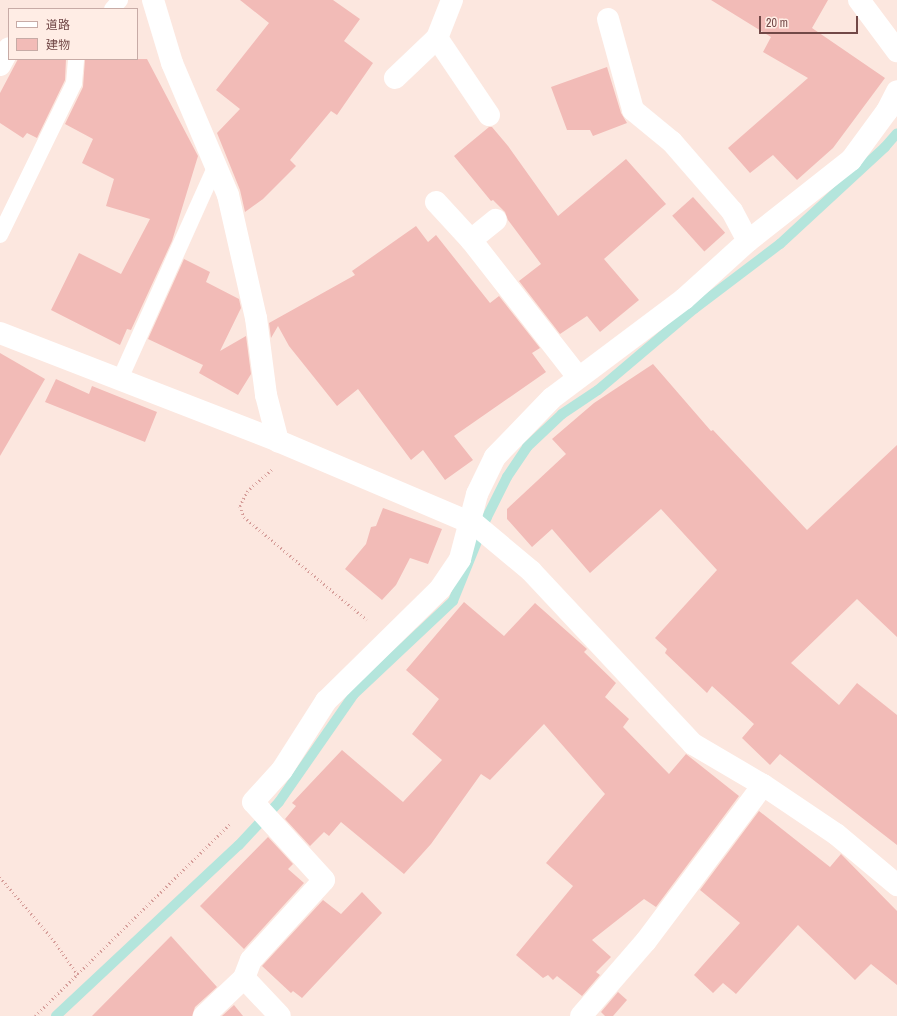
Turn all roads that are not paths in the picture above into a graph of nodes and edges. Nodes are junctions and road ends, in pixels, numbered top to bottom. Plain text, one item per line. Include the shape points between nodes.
1 (120, 0) edge
2 (153, 0) edge
3 (452, 0) edge
4 (859, 0) edge
5 (113, 8) edge
6 (608, 19) dead end
7 (437, 38) junction
8 (8, 50) edge
9 (897, 51) edge
10 (76, 60) edge
11 (0, 65) edge
12 (395, 78) dead end
13 (897, 91) edge
14 (490, 115) dead end
15 (892, 115) edge
16 (217, 163) junction
17 (436, 202) dead end
18 (496, 220) dead end
19 (0, 235) edge
20 (471, 240) junction
21 (748, 241) junction
22 (0, 333) edge
23 (578, 377) junction
24 (120, 379) junction
25 (287, 445) junction
26 (469, 521) junction
27 (763, 785) junction
28 (897, 885) edge
29 (244, 978) junction
30 (204, 1016) edge
31 (280, 1016) edge
32 (581, 1016) edge

1 - 5 lane
2 - 16 street via 172,62
3 - 7 street
4 - 9 street
6 - 21 street via 633,110 672,142 732,211
7 - 12 street
7 - 14 street
8 - 11 street
10 - 19 lane via 74,83
13 - 15 street
15 - 21 street via 851,160
16 - 24 lane
16 - 25 street via 228,195 256,318 266,395
17 - 20 street
18 - 20 street
20 - 23 street
21 - 23 street via 684,299
22 - 24 street
23 - 26 street via 552,398 494,457 477,494
24 - 25 street
25 - 26 street
26 - 27 street via 497,540 530,571 693,744
26 - 29 street via 460,559 440,589 326,701 282,770 253,802 324,880 251,960
27 - 28 street via 836,834
27 - 32 street via 646,941
29 - 30 street
29 - 31 street

